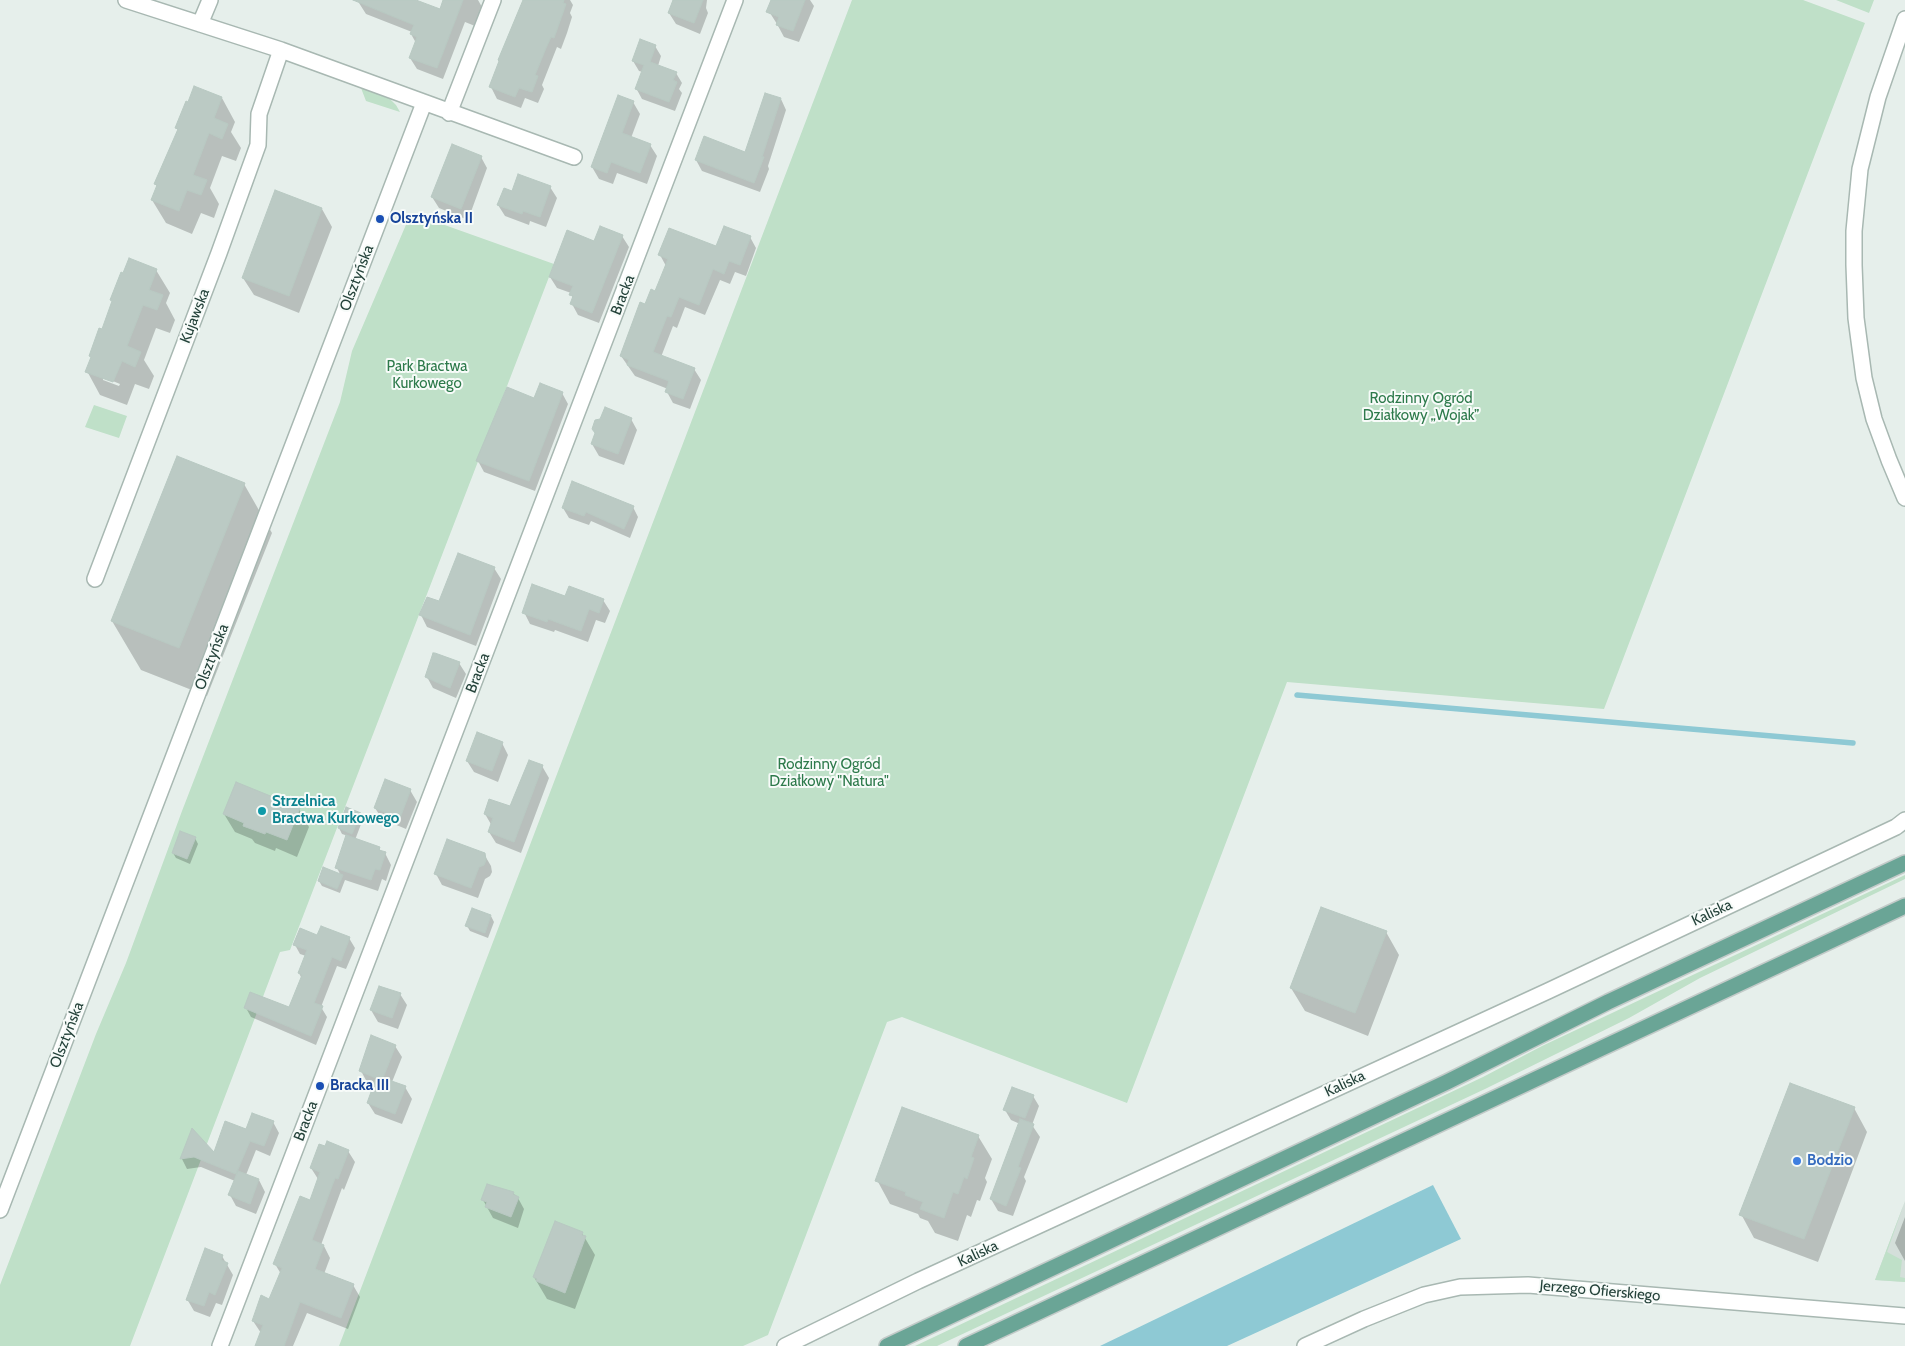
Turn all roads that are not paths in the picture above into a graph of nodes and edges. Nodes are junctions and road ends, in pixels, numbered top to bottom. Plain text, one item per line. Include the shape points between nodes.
1 (126, 0) edge
2 (210, 0) edge
3 (492, 0) edge
4 (735, 0) edge
5 (1905, 19) edge
6 (200, 24) junction
7 (281, 50) junction
8 (424, 103) junction
9 (450, 112) junction
10 (574, 157) dead end
11 (1905, 498) edge
12 (94, 579) dead end
13 (1905, 820) edge
14 (1905, 863) edge
15 (1905, 906) edge
16 (0, 1210) edge
17 (1905, 1316) edge
18 (220, 1346) edge
19 (785, 1346) edge
20 (887, 1346) edge
21 (966, 1346) edge
22 (1305, 1346) edge

1 - 6 street
2 - 6 street
3 - 9 street
4 - 18 street, Bracka
5 - 11 street via 1878,97 1862,160 1854,265 1856,318 1864,378 1874,419
6 - 7 street
7 - 8 street
7 - 12 street, Kujawska via 259,114 258,145
8 - 9 street
8 - 16 street, Olsztyńska
9 - 10 street
13 - 19 street, Kaliska via 1896,827 918,1281
14 - 20 main road
15 - 21 main road
17 - 22 street, Jerzego Ofierskiego via 1528,1285 1460,1287 1424,1295

